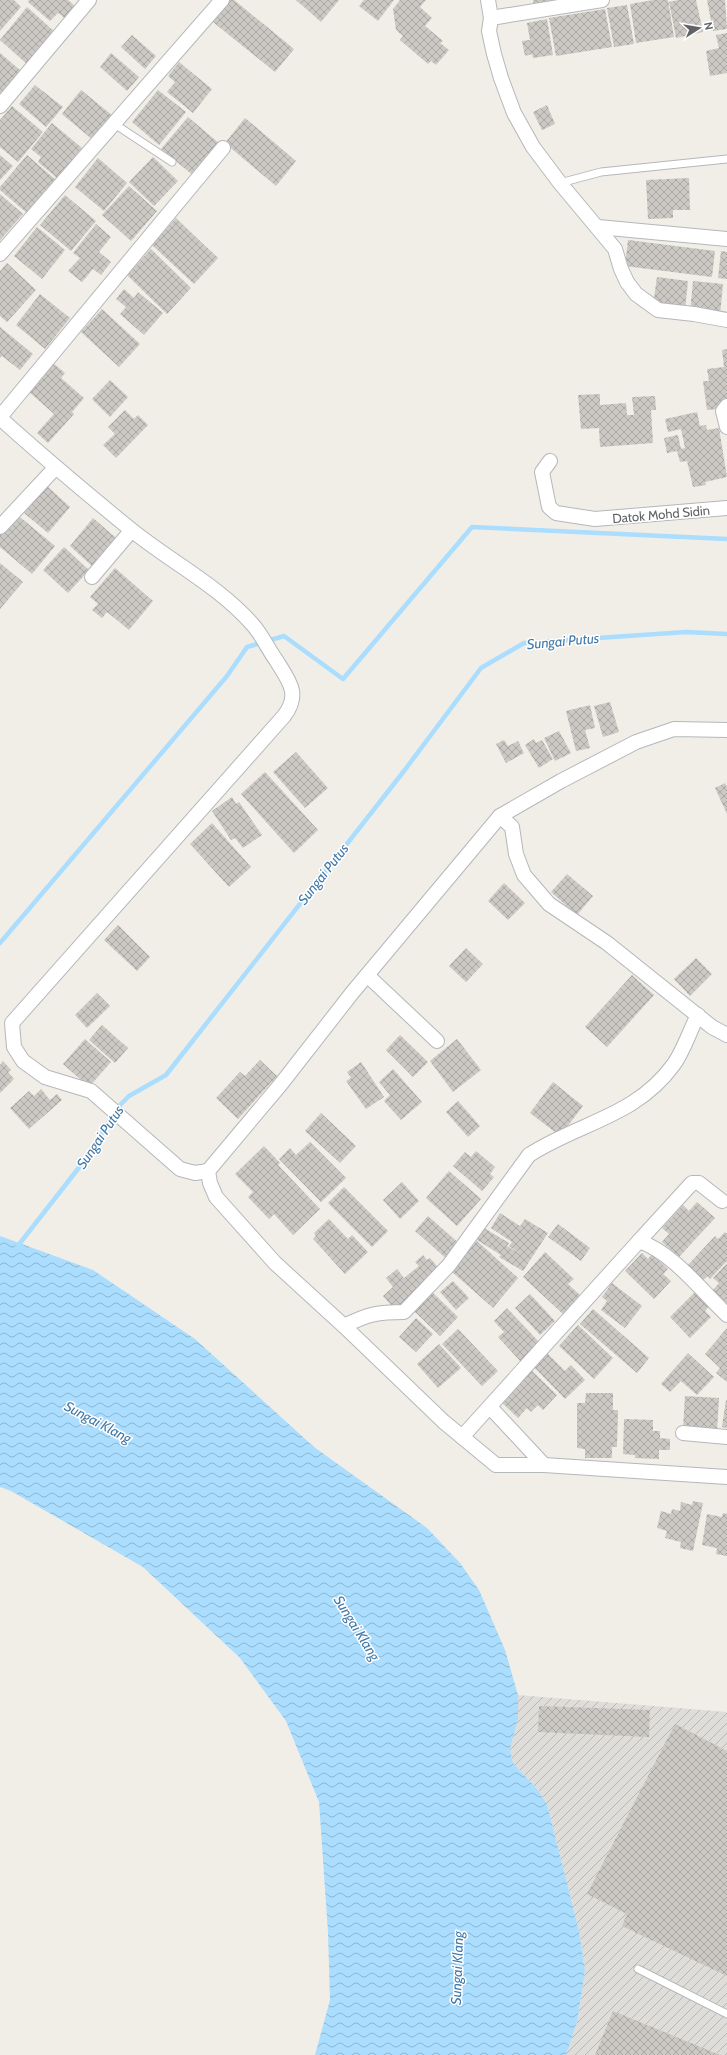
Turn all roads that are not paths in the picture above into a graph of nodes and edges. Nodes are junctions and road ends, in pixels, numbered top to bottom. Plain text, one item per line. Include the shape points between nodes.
1 (89, 0) edge
2 (222, 0) edge
3 (488, 0) edge
4 (602, 0) edge
5 (491, 18) junction
6 (0, 106) edge
7 (113, 123) junction
8 (223, 148) dead end
9 (727, 159) edge
10 (172, 162) dead end
11 (560, 183) junction
12 (598, 227) junction
13 (727, 239) edge
14 (0, 254) edge
15 (727, 320) edge
16 (727, 406) edge
17 (0, 417) edge
18 (727, 427) edge
19 (550, 461) dead end
20 (55, 468) junction
21 (727, 508) edge
22 (0, 527) edge
23 (131, 530) junction
24 (92, 577) dead end
25 (727, 730) edge
26 (500, 816) junction
27 (368, 975) junction
28 (698, 1014) junction
29 (727, 1035) edge
30 (437, 1041) dead end
31 (208, 1171) junction
32 (722, 1201) dead end
33 (639, 1240) junction
34 (727, 1315) edge
35 (344, 1326) junction
36 (490, 1407) junction
37 (683, 1433) dead end
38 (462, 1437) junction
39 (727, 1437) edge
40 (544, 1465) junction
41 (727, 1477) edge
42 (638, 1969) dead end
43 (727, 2014) edge

1 - 6 street
2 - 7 street
3 - 5 street
4 - 5 street
5 - 11 street via 489,31 494,54 514,113 533,146
7 - 10 lane
7 - 14 street
8 - 17 street
9 - 11 lane via 601,172
11 - 12 street
12 - 13 street
12 - 15 street via 615,249 620,269 627,282 636,294 658,310
16 - 18 street via 723,411
17 - 20 street
19 - 21 street, Datok Mohd Sidin via 542,472 549,506 556,513 595,519
20 - 22 street
20 - 23 street
23 - 24 street
23 - 31 street via 203,582 254,626 288,679 294,696 290,708 12,1023 14,1047 23,1061 45,1078 91,1091 180,1169 196,1173
25 - 26 street via 674,729 636,742
26 - 27 street
26 - 28 street via 512,827 516,854 524,875 549,904 607,943
27 - 30 street
27 - 31 street
28 - 29 street
28 - 35 street via 675,1063 651,1091 622,1110 529,1155 449,1266 404,1312 371,1314
31 - 35 street via 216,1196 275,1263
32 - 33 street via 699,1183 692,1183
33 - 34 street via 653,1246 669,1258
33 - 36 street
35 - 38 street
36 - 38 street
36 - 40 street
37 - 39 street
38 - 40 street via 496,1465
40 - 41 street
42 - 43 lane

